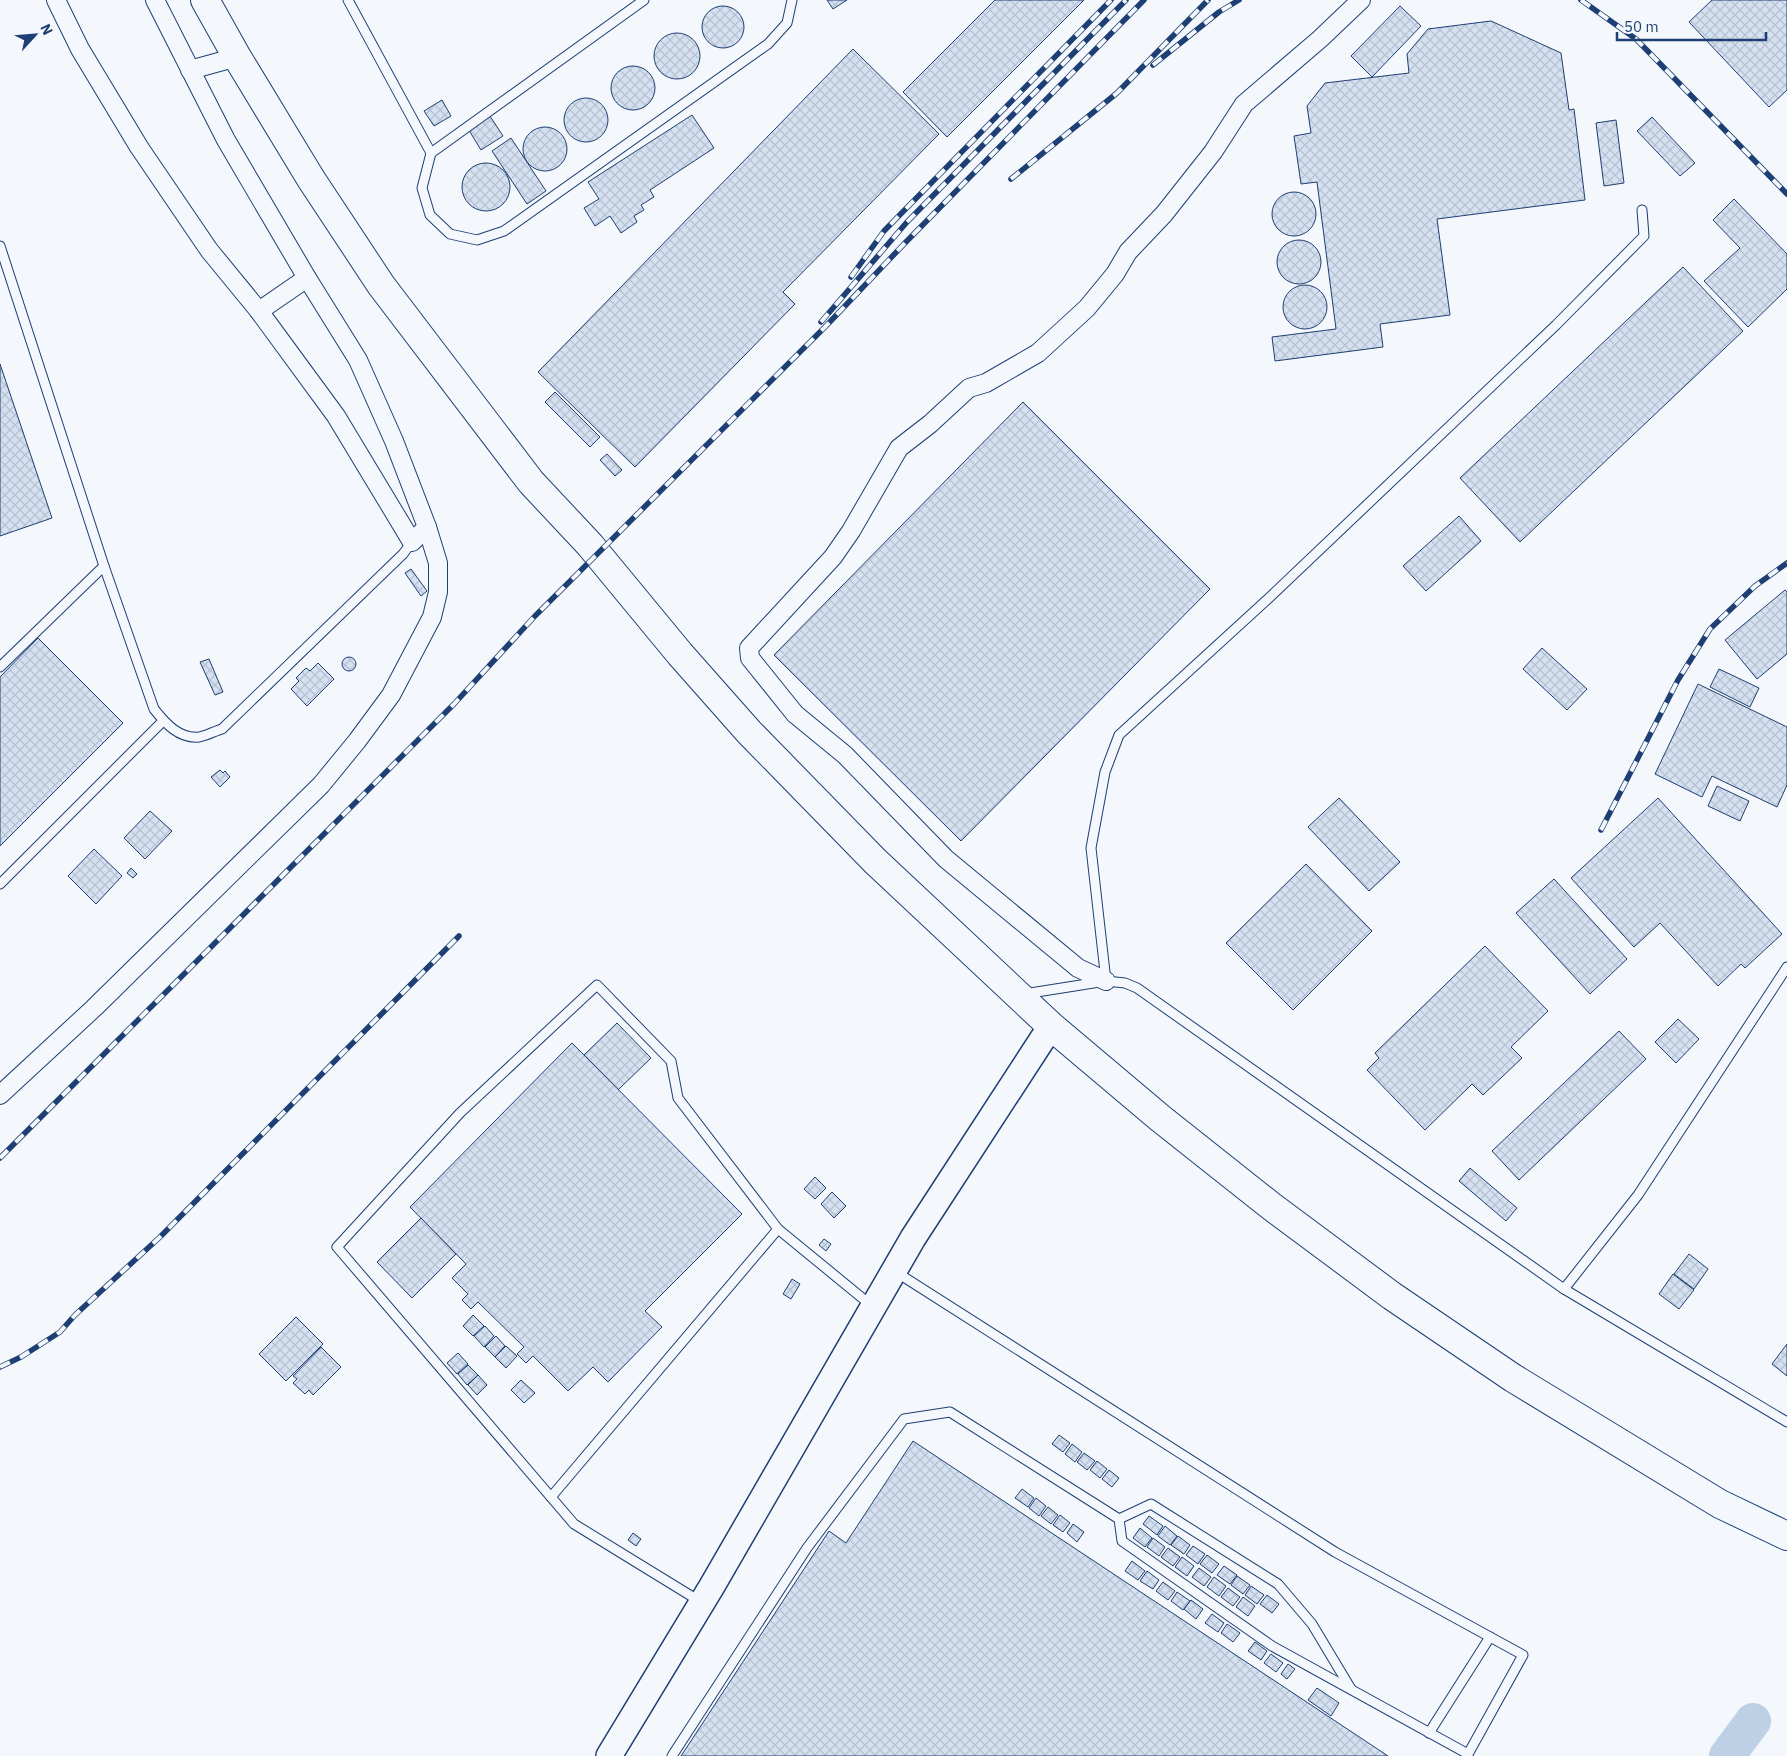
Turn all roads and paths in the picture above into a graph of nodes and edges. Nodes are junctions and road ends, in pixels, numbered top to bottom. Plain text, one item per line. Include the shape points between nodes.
1 (56, 0) edge
2 (155, 0) edge
3 (205, 0) edge
4 (348, 0) edge
5 (644, 0) edge
6 (792, 0) edge
7 (1361, 0) edge
8 (237, 57) junction
9 (190, 70) junction
10 (431, 153) junction
11 (1642, 210) dead end
12 (0, 246) edge
13 (307, 278) junction
14 (259, 311) junction
15 (427, 527) junction
16 (412, 542) junction
17 (104, 566) junction
18 (0, 667) edge
19 (163, 721) junction
20 (0, 884) edge
21 (1787, 967) edge
22 (1106, 981) junction
23 (1019, 995) junction
24 (1052, 1026) junction
25 (0, 1096) edge
26 (778, 1229) junction
27 (894, 1271) junction
28 (1564, 1289) junction
29 (873, 1307) junction
30 (1787, 1422) edge
31 (551, 1497) junction
32 (1119, 1519) junction
33 (1787, 1536) edge
34 (702, 1602) junction
35 (1490, 1637) junction
36 (1352, 1690) junction
37 (1429, 1733) junction
38 (1468, 1755) edge
39 (609, 1756) edge
40 (672, 1756) edge

1 - 14 street via 80,49 139,147 209,250
2 - 9 street
3 - 8 highway
4 - 10 lane
5 - 10 lane
6 - 10 lane via 787,23 768,44 504,232 478,240 450,234 430,215 422,188
7 - 22 street via 1244,104 1212,152 1164,214 1128,252 1115,274 1087,308 1038,353 986,384 969,388 899,448 851,531 832,557 750,648 750,658 795,714 846,755 946,859 1078,968
8 - 9 street
8 - 23 highway via 311,179 381,285 531,482 590,545 750,732 875,861
9 - 13 street via 226,140
11 - 22 lane via 1644,236 1577,304 1119,735 1105,772 1091,848
12 - 17 lane
13 - 14 street
13 - 15 street via 358,360
14 - 16 street via 336,416
15 - 16 street
15 - 25 street via 438,563 438,592 432,617 391,695 357,742 320,785 114,989
16 - 19 lane via 222,729 199,737 179,734
17 - 18 lane
17 - 19 lane via 154,709
19 - 20 lane
21 - 28 lane via 1638,1195
22 - 23 lane
22 - 28 lane via 1137,988
23 - 24 highway
24 - 27 street
24 - 33 highway via 1175,1130 1392,1296 1514,1378 1720,1504
26 - 29 lane
26 - 31 lane
26 - 31 lane via 678,1098 671,1061 597,984 460,1113 337,1247
27 - 29 street
27 - 35 lane via 1335,1552
28 - 30 lane
29 - 34 street
31 - 34 lane via 574,1524
32 - 36 lane via 1122,1541 1272,1646
32 - 36 lane via 1151,1504 1278,1584 1312,1624
32 - 40 lane via 950,1412 904,1419 807,1548
34 - 39 street
35 - 37 lane
35 - 38 lane via 1523,1654
36 - 37 lane
37 - 38 lane

